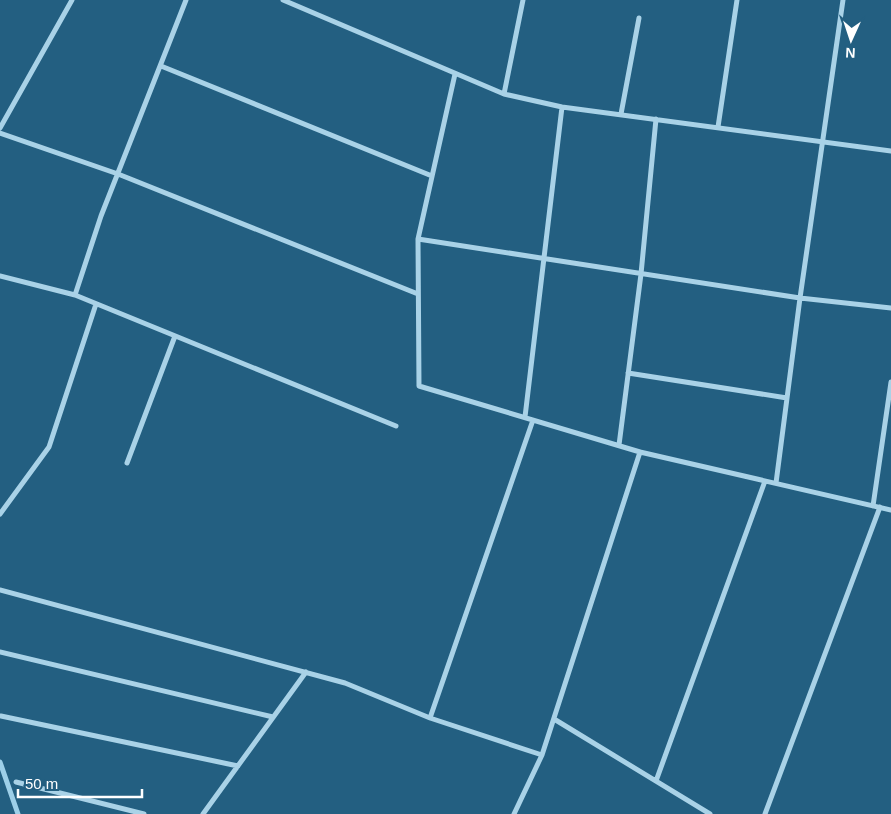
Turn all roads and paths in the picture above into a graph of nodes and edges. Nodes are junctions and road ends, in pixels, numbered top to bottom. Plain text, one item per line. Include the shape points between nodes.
1 (72, 0) edge
2 (186, 0) edge
3 (283, 0) edge
4 (523, 0) edge
5 (737, 0) edge
6 (843, 0) edge
7 (638, 18) dead end
8 (161, 66) junction
9 (456, 74) junction
10 (504, 94) junction
11 (562, 106) junction
12 (621, 114) junction
13 (656, 119) junction
14 (718, 127) junction
15 (0, 128) edge
16 (0, 133) edge
17 (822, 141) junction
18 (891, 151) edge
19 (118, 174) junction
20 (432, 176) junction
21 (418, 239) junction
22 (543, 259) junction
23 (641, 274) junction
24 (0, 276) edge
25 (418, 294) junction
26 (75, 295) junction
27 (800, 298) junction
28 (96, 304) junction
29 (891, 308) edge
30 (175, 336) junction
31 (628, 373) junction
32 (891, 382) edge
33 (787, 398) junction
34 (525, 417) junction
35 (533, 420) junction
36 (396, 426) dead end
37 (619, 445) junction
38 (640, 452) junction
39 (128, 463) dead end
40 (765, 481) junction
41 (776, 483) junction
42 (873, 506) junction
43 (880, 507) junction
44 (891, 510) edge
45 (0, 514) edge
46 (0, 590) edge
47 (0, 652) edge
48 (306, 672) junction
49 (0, 716) edge
50 (273, 718) junction
51 (430, 718) junction
52 (554, 719) junction
53 (542, 755) junction
54 (238, 766) junction
55 (656, 781) junction
56 (16, 782) dead end
57 (144, 814) edge
58 (203, 814) edge
59 (514, 814) edge
60 (710, 814) edge
61 (765, 814) edge

1 - 15 street
2 - 8 street
3 - 9 street
4 - 10 street
5 - 14 street
6 - 17 street
7 - 12 street
8 - 19 street
8 - 20 street
9 - 10 street
9 - 20 street
10 - 11 street
11 - 12 street
11 - 22 street
12 - 13 street
13 - 14 street
13 - 23 street
14 - 17 street
16 - 19 street
17 - 18 street
17 - 27 street
19 - 25 street
19 - 26 street
20 - 21 street
21 - 22 street
21 - 25 street
22 - 23 street
22 - 34 street
23 - 27 street
23 - 31 street
24 - 26 street
25 - 34 street via 419,386
26 - 28 street
27 - 29 street
27 - 33 street
28 - 30 street
28 - 45 street via 49,447
30 - 36 street
30 - 39 street
31 - 33 street
31 - 37 street
32 - 42 street
33 - 41 street
34 - 35 street
35 - 37 street
35 - 51 street
37 - 38 street
38 - 40 street
38 - 52 street
40 - 41 street
40 - 55 street
41 - 42 street
42 - 43 street
43 - 44 street
43 - 61 street
46 - 48 street
47 - 50 street
48 - 50 street
48 - 51 street via 345,683
49 - 54 street
50 - 54 street
51 - 53 street
52 - 53 street
52 - 55 street
53 - 59 street
54 - 58 street
55 - 60 street
56 - 57 street

